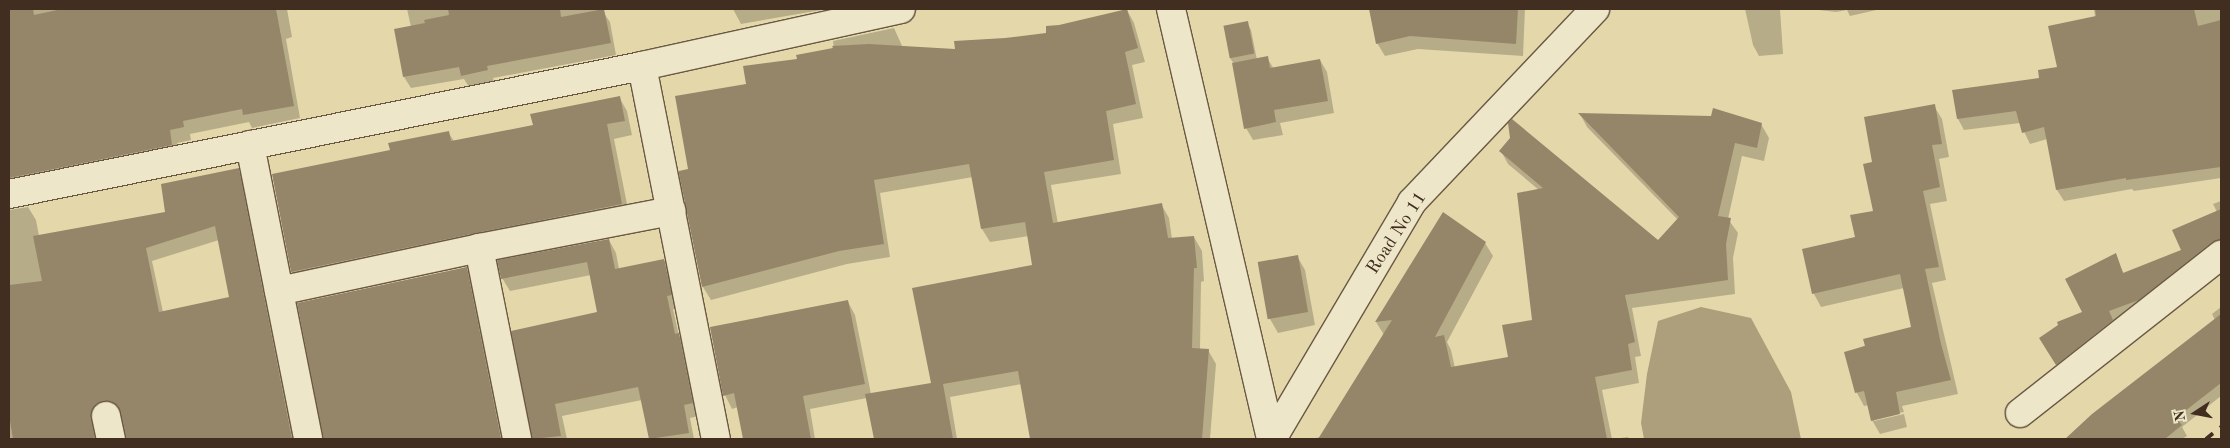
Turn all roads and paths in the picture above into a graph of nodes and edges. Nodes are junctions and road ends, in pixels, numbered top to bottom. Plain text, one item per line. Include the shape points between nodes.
1 (901, 9) edge
2 (1171, 9) edge
3 (1595, 9) edge
4 (642, 66) junction
5 (250, 145) junction
6 (9, 194) edge
7 (671, 211) junction
8 (479, 248) junction
9 (2221, 255) edge
10 (279, 291) junction
11 (2020, 413) dead end
12 (308, 439) edge
13 (517, 439) edge
14 (716, 439) edge
15 (1271, 439) edge

1 - 4 street
2 - 15 street
3 - 15 street, Road No 11 via 1412,202
4 - 5 street
4 - 7 street
5 - 6 street
5 - 10 street
7 - 8 street
7 - 14 street
8 - 10 street
8 - 13 street
9 - 11 street
10 - 12 street

